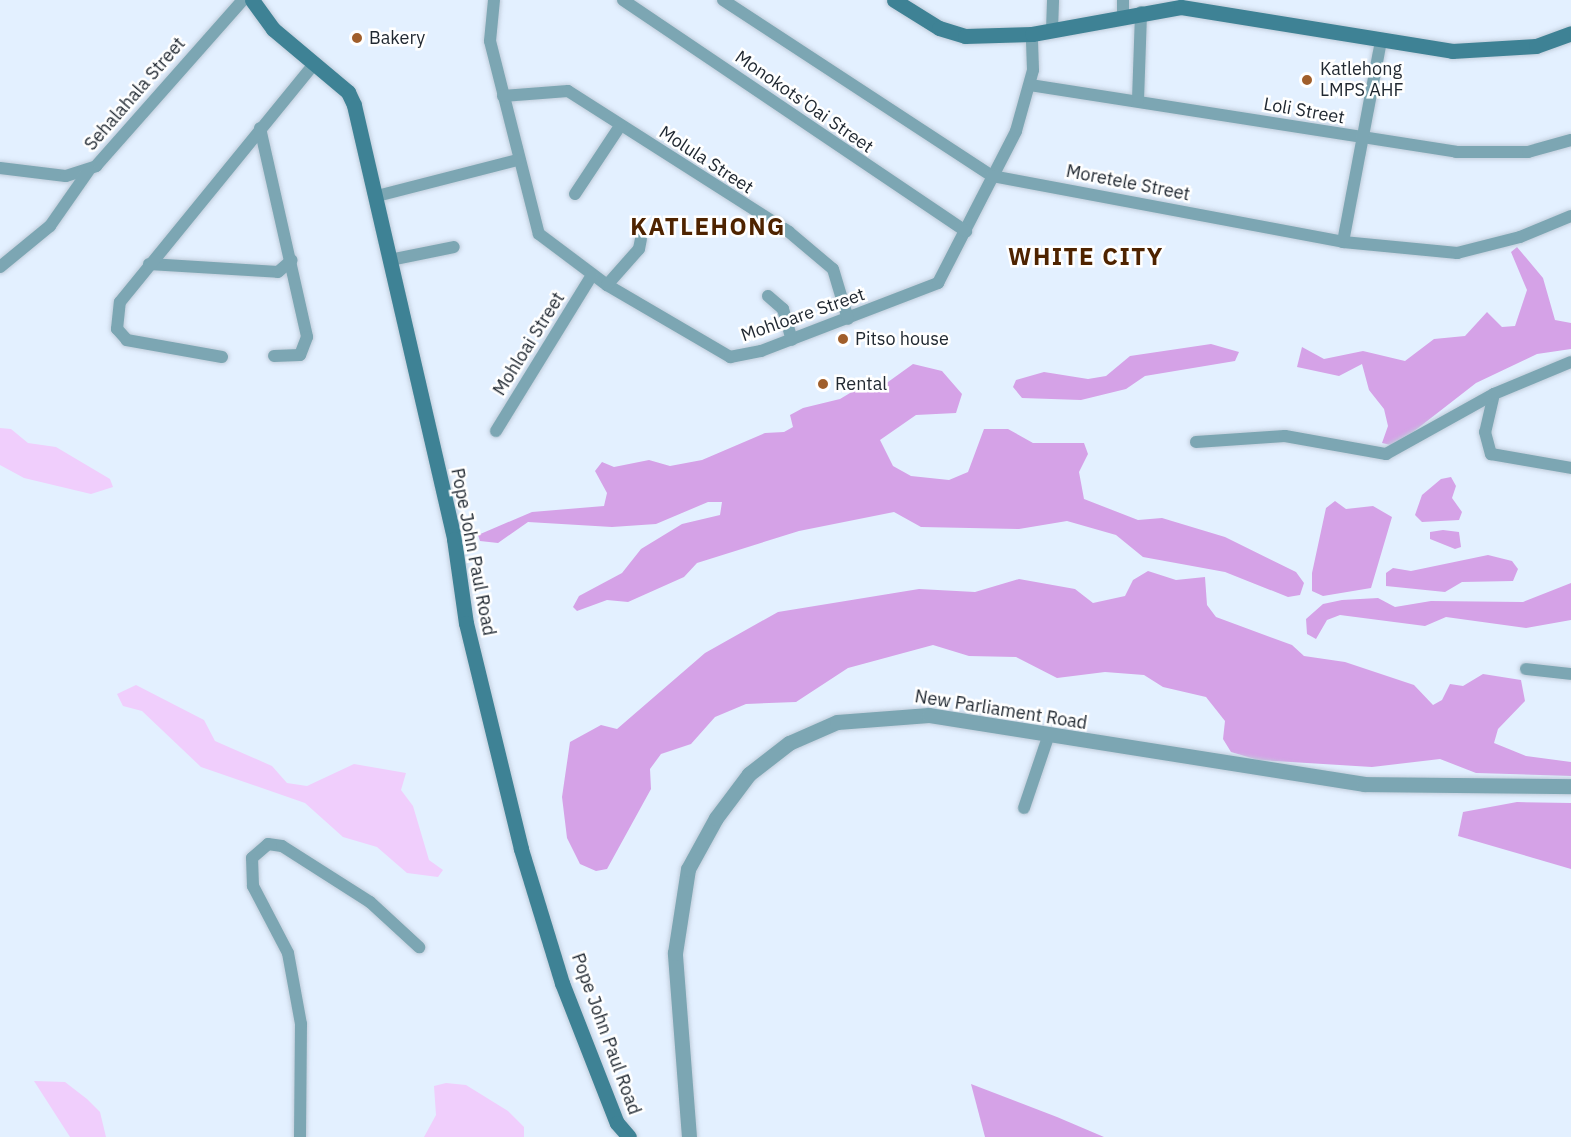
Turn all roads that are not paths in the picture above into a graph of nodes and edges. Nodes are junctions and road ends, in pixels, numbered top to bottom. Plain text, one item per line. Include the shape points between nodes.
1 (243, 0) edge
2 (252, 0) edge
3 (494, 0) edge
4 (623, 0) edge
5 (723, 0) edge
6 (894, 0) edge
7 (1053, 0) edge
8 (1123, 8) edge
9 (1141, 12) junction
10 (1052, 30) junction
11 (1032, 33) junction
12 (1571, 33) edge
13 (1381, 40) junction
14 (315, 63) junction
15 (1030, 85) junction
16 (503, 96) junction
17 (1138, 100) junction
18 (620, 126) junction
19 (260, 128) junction
20 (1363, 140) junction
21 (1571, 140) edge
22 (517, 160) junction
23 (0, 168) edge
24 (89, 170) junction
25 (992, 177) junction
26 (575, 194) dead end
27 (377, 196) junction
28 (1571, 216) edge
29 (966, 231) junction
30 (641, 239) dead end
31 (1343, 242) junction
32 (454, 247) dead end
33 (292, 260) junction
34 (390, 260) junction
35 (149, 264) junction
36 (0, 267) edge
37 (592, 275) junction
38 (607, 285) junction
39 (768, 296) dead end
40 (848, 319) junction
41 (792, 340) junction
42 (274, 356) dead end
43 (222, 357) dead end
44 (1571, 362) edge
45 (1494, 394) junction
46 (496, 431) dead end
47 (1196, 442) dead end
48 (1571, 468) edge
49 (1527, 669) dead end
50 (1571, 674) edge
51 (1048, 737) junction
52 (1571, 786) edge
53 (1024, 808) dead end
54 (419, 947) dead end
55 (626, 1136) edge
56 (300, 1137) edge
57 (689, 1137) edge

1 - 24 street, Sehalahala Street
2 - 14 main road, Pope John Paul Road via 273,29
3 - 16 street, Mohloare Street via 487,25
4 - 29 street, Monokots'Oai Street
5 - 25 street, Moretele Street
6 - 11 main road via 953,34
7 - 10 street
8 - 9 main road
8 - 10 main road
9 - 13 main road via 1214,10
9 - 17 street
10 - 11 main road
11 - 15 street, Mohloare Street
12 - 13 main road via 1536,46 1471,52
13 - 20 street
14 - 19 street
14 - 27 main road, Pope John Paul Road via 348,92
15 - 17 street, Loli Street
15 - 25 street, Mohloare Street via 1016,131
16 - 18 street, Molula Street via 568,92
16 - 22 street, Mohloare Street
17 - 20 street, Loli Street
18 - 26 street
18 - 40 street, Molula Street via 789,232 833,269
19 - 33 street
19 - 35 street
20 - 21 street, Loli Street via 1456,152 1528,152
20 - 31 street
22 - 27 street
22 - 37 street, Mohloare Street via 539,234
23 - 24 street, Sehalahala Street via 66,176
24 - 36 street via 50,226
25 - 29 street, Mohloare Street
25 - 31 street, Moretele Street
27 - 34 main road, Pope John Paul Road
28 - 31 street, Moretele Street via 1520,237 1457,253
29 - 40 street, Mohloare Street via 938,283
30 - 38 street via 639,249
32 - 34 street
33 - 35 street via 278,272
33 - 42 street via 306,345 300,355
34 - 55 main road, Pope John Paul Road via 454,539 466,623 521,849 562,983
35 - 43 street via 120,302 120,336
37 - 38 street, Mohloare Street
37 - 46 street, Mohloai Street
38 - 41 street, Mohloare Street via 730,357
39 - 41 street via 783,309
40 - 41 street, Mohloare Street
44 - 45 street
45 - 47 street via 1386,454 1285,436
45 - 48 street via 1485,432 1491,454
49 - 50 street
51 - 52 street, New Parliament Road via 1364,784
51 - 53 street
51 - 57 street, New Parliament Road via 929,715 852,718 789,743 749,774 694,854 680,905 675,953
54 - 56 street via 370,902 282,846 268,844 252,858 253,886 288,953 301,1024

